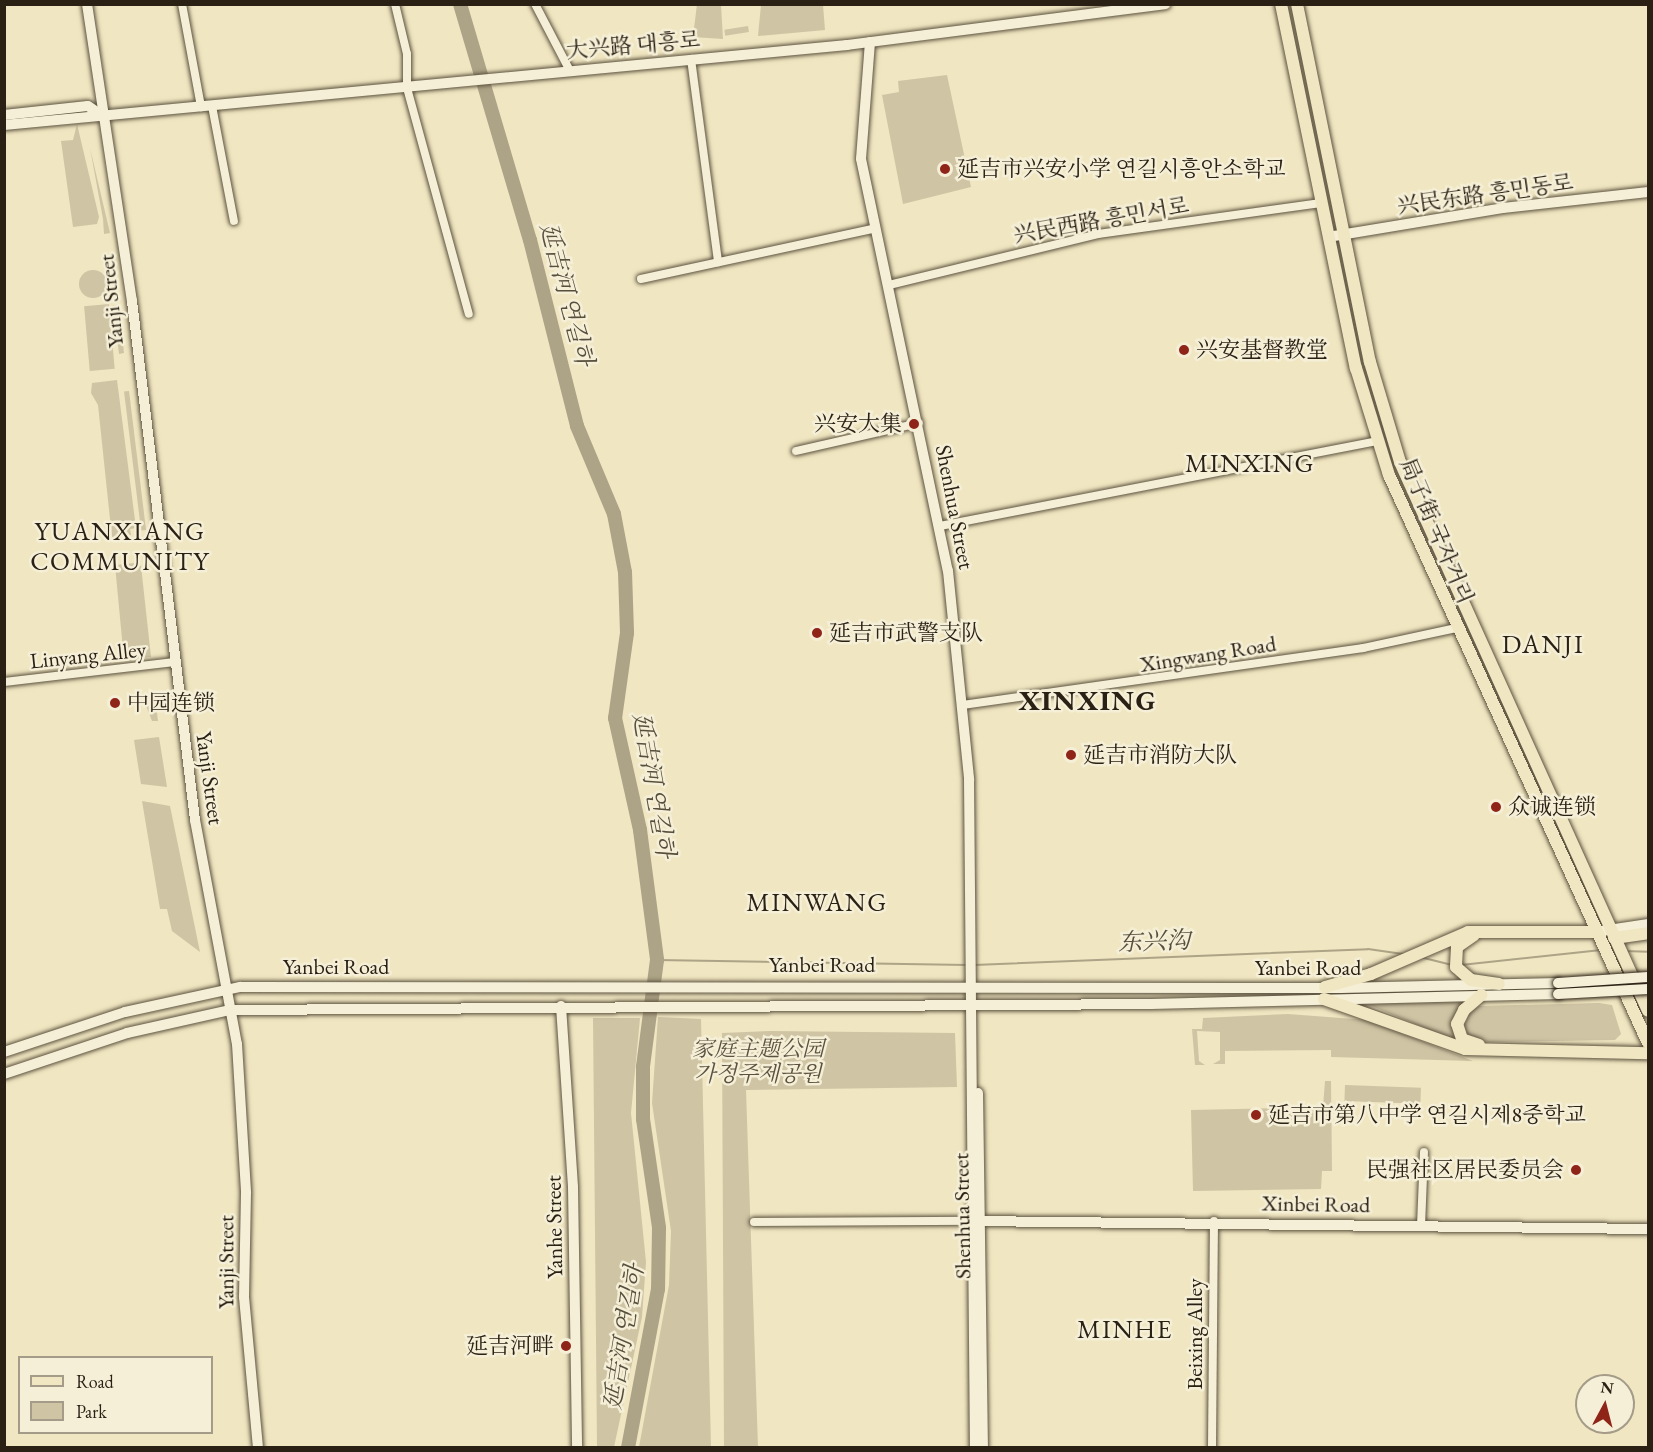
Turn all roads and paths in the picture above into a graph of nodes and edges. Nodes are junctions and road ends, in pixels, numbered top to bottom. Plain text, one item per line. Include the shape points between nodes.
1 (87, 4) edge
2 (182, 4) edge
3 (395, 4) edge
4 (535, 4) edge
5 (1165, 4) edge
6 (1281, 4) edge
7 (1297, 4) edge
8 (870, 42) junction
9 (691, 60) junction
10 (570, 71) junction
11 (411, 87) junction
12 (206, 106) junction
13 (4, 115) edge
14 (103, 116) junction
15 (4, 125) edge
16 (1648, 192) edge
17 (1321, 203) junction
18 (234, 221) dead end
19 (876, 228) junction
20 (1342, 235) junction
21 (1328, 237) junction
22 (718, 262) junction
23 (641, 279) dead end
24 (890, 285) junction
25 (469, 314) dead end
26 (919, 423) junction
27 (1377, 441) junction
28 (796, 451) dead end
29 (940, 525) junction
30 (1456, 628) junction
31 (175, 662) junction
32 (4, 682) edge
33 (963, 705) junction
34 (1648, 924) edge
35 (1648, 933) edge
36 (1596, 936) junction
37 (1613, 937) junction
38 (1648, 976) edge
39 (1499, 984) junction
40 (974, 985) junction
41 (227, 988) junction
42 (1558, 988) junction
43 (1648, 989) edge
44 (1325, 993) junction
45 (1482, 995) junction
46 (974, 1004) junction
47 (561, 1006) junction
48 (230, 1010) junction
49 (1648, 1011) edge
50 (1648, 1043) edge
51 (1648, 1051) edge
52 (4, 1052) edge
53 (4, 1074) edge
54 (1424, 1152) dead end
55 (979, 1220) junction
56 (1214, 1221) junction
57 (754, 1222) dead end
58 (1421, 1226) junction
59 (1648, 1229) edge
60 (258, 1448) edge
61 (578, 1448) edge
62 (975, 1448) edge
63 (983, 1448) edge
64 (1212, 1448) edge

1 - 14 street, Yanji Street
2 - 12 street
3 - 11 street
4 - 10 street
5 - 8 street, 大兴路 대흥로
6 - 17 main road, 局子街 국자거리
7 - 20 main road, 局子街 국자거리
8 - 9 street, 大兴路 대흥로
8 - 19 street, Shenhua Street via 860,146
9 - 10 street, 大兴路 대흥로
9 - 22 street
10 - 11 street, 大兴路 대흥로
11 - 12 street, 大兴路 대흥로
11 - 25 street
12 - 14 street, 大兴路 대흥로
12 - 18 street
13 - 14 street, 大兴路 대흥로 via 88,106
14 - 15 street, 大兴路 대흥로
14 - 31 street, Yanji Street via 132,301
16 - 20 street, 兴民东路 흥민동로 via 1503,208
17 - 21 main road, 局子街 국자거리
17 - 24 street, 兴民西路 흥민서로 via 1098,234
19 - 22 street
19 - 24 street, Shenhua Street
20 - 21 street, 兴民东路 흥민동로
20 - 37 main road, 局子街 국자거리 via 1384,415 1418,510
21 - 27 main road, 局子街 국자거리
22 - 23 street
24 - 26 street, Shenhua Street
26 - 28 street
26 - 29 street, Shenhua Street
27 - 29 street
27 - 30 main road, 局子街 국자거리
29 - 33 street, Shenhua Street
30 - 33 street, Xingwang Road via 1363,648
30 - 36 main road, 局子街 국자거리
31 - 32 street, Linyang Alley
31 - 41 street, Yanji Street via 195,820
33 - 40 street, Shenhua Street
34 - 37 street
35 - 37 main road
36 - 37 street
36 - 39 main road via 1474,935 1457,947 1455,963 1462,976
36 - 44 main road via 1468,932
36 - 50 main road, 局子街 국자거리
37 - 49 main road, 局子街 국자거리
38 - 42 street, Yanbei Road, bridge
39 - 42 street, Yanbei Road
39 - 44 street, Yanbei Road
40 - 41 street, Yanbei Road
40 - 44 street, Yanbei Road
40 - 46 street, Shenhua Street
41 - 48 street, Yanji Street
41 - 52 street, Yanbei Road via 125,1012
42 - 43 street, Yanbei Road, bridge
42 - 45 street, Yanbei Road
44 - 45 street, Yanbei Road
44 - 46 street, Yanbei Road
44 - 51 main road via 1465,1049
45 - 51 main road via 1464,1010 1460,1034 1471,1044
46 - 47 street, Yanbei Road
46 - 55 street, Shenhua Street
47 - 48 street, Yanbei Road
47 - 61 street, Yanhe Street via 573,1187
48 - 53 street, Yanbei Road via 127,1033
48 - 60 street, Yanji Street via 242,1091 244,1297
54 - 58 street
55 - 56 street, Xinbei Road
55 - 57 street
55 - 62 street, Shenhua Street
55 - 63 street, Shenhua Street
56 - 58 street, Xinbei Road
56 - 64 street, Beixing Alley
58 - 59 street, Xinbei Road

